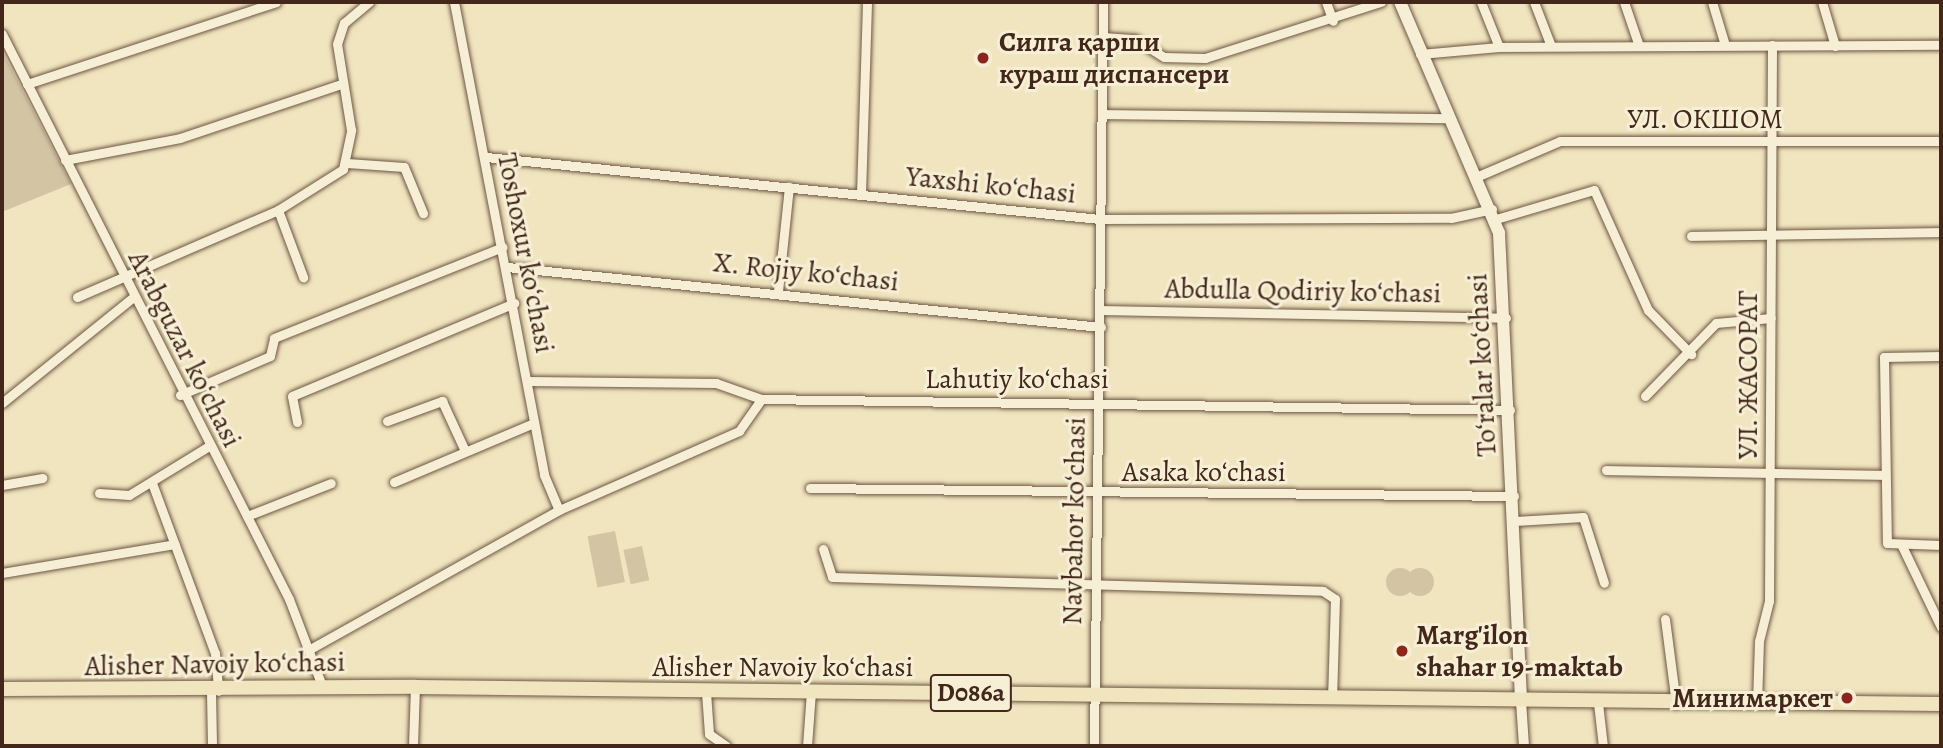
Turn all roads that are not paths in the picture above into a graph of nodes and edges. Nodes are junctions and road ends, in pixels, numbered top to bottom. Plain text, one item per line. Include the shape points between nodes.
1 (276, 2) edge
2 (369, 2) edge
3 (454, 2) edge
4 (867, 2) edge
5 (1103, 2) edge
6 (1326, 2) edge
7 (1381, 2) edge
8 (1400, 2) edge
9 (1481, 2) edge
10 (1534, 2) edge
11 (1624, 2) edge
12 (1712, 2) edge
13 (1822, 2) edge
14 (1333, 21) junction
15 (2, 34) edge
16 (1103, 37) junction
17 (1725, 45) junction
18 (1550, 46) junction
19 (1639, 46) junction
20 (1772, 46) junction
21 (1835, 46) junction
22 (1941, 46) edge
23 (1499, 47) junction
24 (1420, 54) junction
25 (27, 84) junction
26 (341, 84) junction
27 (1102, 114) junction
28 (1446, 118) junction
29 (1941, 141) edge
30 (1772, 142) junction
31 (486, 158) junction
32 (65, 160) junction
33 (347, 163) junction
34 (1476, 177) junction
35 (789, 187) junction
36 (861, 194) junction
37 (278, 210) junction
38 (423, 213) dead end
39 (1494, 214) junction
40 (1100, 219) junction
41 (1941, 232) edge
42 (1772, 235) junction
43 (1692, 236) dead end
44 (503, 247) junction
45 (507, 267) junction
46 (121, 277) junction
47 (303, 277) dead end
48 (778, 291) junction
49 (77, 297) dead end
50 (131, 299) junction
51 (514, 303) junction
52 (1100, 310) junction
53 (1506, 318) junction
54 (1771, 318) junction
55 (1101, 327) junction
56 (1691, 354) junction
57 (1941, 356) edge
58 (527, 381) junction
59 (180, 395) junction
60 (1645, 396) dead end
61 (761, 399) junction
62 (1099, 402) junction
63 (2, 403) edge
64 (1510, 410) junction
65 (387, 421) dead end
66 (297, 422) dead end
67 (534, 423) junction
68 (209, 446) junction
69 (466, 451) junction
70 (1606, 470) dead end
71 (1770, 470) junction
72 (1885, 475) junction
73 (42, 478) dead end
74 (394, 482) dead end
75 (152, 483) junction
76 (331, 483) dead end
77 (2, 485) edge
78 (810, 488) dead end
79 (99, 493) dead end
80 (1097, 495) junction
81 (1514, 496) junction
82 (558, 510) junction
83 (247, 516) junction
84 (1515, 521) junction
85 (175, 544) junction
86 (1901, 544) junction
87 (1941, 545) edge
88 (823, 549) dead end
89 (2, 573) edge
90 (1604, 583) dead end
91 (1096, 584) junction
92 (1665, 619) dead end
93 (1941, 627) edge
94 (312, 648) junction
95 (322, 686) junction
96 (415, 687) junction
97 (2, 689) edge
98 (811, 691) junction
99 (215, 692) junction
100 (706, 692) junction
101 (1095, 695) junction
102 (1332, 699) junction
103 (1521, 701) junction
104 (1598, 703) junction
105 (1676, 704) junction
106 (1757, 704) junction
107 (1941, 704) edge
108 (212, 746) edge
109 (413, 746) edge
110 (726, 746) edge
111 (807, 746) edge
112 (1094, 746) edge
113 (1524, 746) edge
114 (1603, 746) edge

1 - 25 street
2 - 26 street via 349,17 338,37
3 - 31 street, Toshoxur koʻchasi
4 - 36 street
5 - 16 street, Navbahor koʻchasi
6 - 14 street
7 - 14 street
8 - 24 main road, Toʻralar koʻchasi
9 - 23 street
10 - 18 street
11 - 19 street
12 - 17 street
13 - 21 street
14 - 16 street via 1205,58 1164,57 1135,39
15 - 25 street, Arabguzar koʻchasi
16 - 27 street, Navbahor koʻchasi
17 - 19 street
17 - 20 street
18 - 19 street
18 - 23 street
20 - 21 street
20 - 30 street, УЛ. ЖАСОРАТ
21 - 22 street
23 - 24 street
24 - 28 main road, Toʻralar koʻchasi
25 - 32 street, Arabguzar koʻchasi
26 - 32 street via 180,138
26 - 33 street via 351,130
27 - 28 street
27 - 40 street, Navbahor koʻchasi
28 - 34 main road, Toʻralar koʻchasi
29 - 30 street, УЛ. ОКШОМ
30 - 34 street, УЛ. ОКШОМ via 1560,141
30 - 42 street, УЛ. ЖАСОРАТ
31 - 35 street, Yaxshi koʻchasi
31 - 44 street, Toshoxur koʻchasi
32 - 46 street, Arabguzar koʻchasi
33 - 37 street
33 - 38 street via 404,167
34 - 39 main road, Toʻralar koʻchasi
35 - 36 street, Yaxshi koʻchasi
35 - 48 street
36 - 40 street, Yaxshi koʻchasi
37 - 46 street
37 - 47 street
39 - 40 street, Yaxshi koʻchasi
39 - 53 main road, Toʻralar koʻchasi
39 - 56 street, Yaxshi koʻchasi via 1594,190 1648,310
40 - 52 street, Navbahor koʻchasi
41 - 42 street
42 - 43 street
42 - 54 street, УЛ. ЖАСОРАТ
44 - 45 street, Toshoxur koʻchasi
44 - 59 street via 274,338 270,356
45 - 48 street, X. Rojiy koʻchasi
45 - 51 street, Toshoxur koʻchasi
46 - 49 street
46 - 50 street, Arabguzar koʻchasi
48 - 55 street, X. Rojiy koʻchasi
50 - 59 street, Arabguzar koʻchasi
50 - 63 street
51 - 58 street, Toshoxur koʻchasi
51 - 66 street via 292,396
52 - 53 street, Abdulla Qodiriy koʻchasi
52 - 55 street, Navbahor koʻchasi
53 - 64 main road, Toʻralar koʻchasi
54 - 56 street via 1726,318
54 - 71 street, УЛ. ЖАСОРАТ
55 - 62 street, Navbahor koʻchasi
56 - 60 street
57 - 72 street via 1884,357
58 - 61 street, Lahutiy koʻchasi via 716,383
58 - 67 street, Toshoxur koʻchasi
59 - 68 street, Arabguzar koʻchasi
61 - 62 street, Lahutiy koʻchasi
61 - 82 street via 739,431
62 - 64 street, Lahutiy koʻchasi
62 - 80 street, Navbahor koʻchasi
64 - 81 main road, Toʻralar koʻchasi
65 - 69 street via 442,401
67 - 69 street
67 - 82 street, Toshoxur koʻchasi
68 - 75 street
68 - 83 street, Arabguzar koʻchasi
69 - 74 street
70 - 71 street
71 - 72 street
71 - 106 street, УЛ. ЖАСОРАТ via 1769,601 1759,641
72 - 86 street via 1887,543
73 - 77 street
75 - 79 street via 129,495
75 - 85 street
76 - 83 street
78 - 80 street, Asaka koʻchasi
80 - 81 street, Asaka koʻchasi
80 - 91 street, Navbahor koʻchasi
81 - 84 main road, Toʻralar koʻchasi
82 - 94 street
83 - 94 street, Arabguzar koʻchasi
84 - 90 street via 1583,517
84 - 103 main road, Toʻralar koʻchasi
85 - 89 street
85 - 99 street via 215,653
86 - 87 street
86 - 93 street
88 - 91 street via 832,577
91 - 101 street, Navbahor koʻchasi
91 - 102 street via 1331,593
92 - 105 street
94 - 95 street, Arabguzar koʻchasi
95 - 96 main road, Alisher Navoiy koʻchasi / D086a
95 - 99 main road, Alisher Navoiy koʻchasi / D086a
96 - 100 main road, Alisher Navoiy koʻchasi / D086a
96 - 109 street
97 - 99 main road, Alisher Navoiy koʻchasi / D086a
98 - 100 main road, Alisher Navoiy koʻchasi / D086a
98 - 101 main road, Alisher Navoiy koʻchasi / D086a
98 - 111 street
99 - 108 street
100 - 110 street via 709,734
101 - 102 main road, Alisher Navoiy koʻchasi / D086a
101 - 112 street, Navbahor koʻchasi
102 - 103 main road, Alisher Navoiy koʻchasi / D086a
103 - 104 main road, Alisher Navoiy koʻchasi / D086a
103 - 113 street, Toʻralar koʻchasi
104 - 105 main road, Alisher Navoiy koʻchasi / D086a
104 - 114 street
105 - 106 main road, Alisher Navoiy koʻchasi / D086a
106 - 107 main road, Alisher Navoiy koʻchasi / D086a

